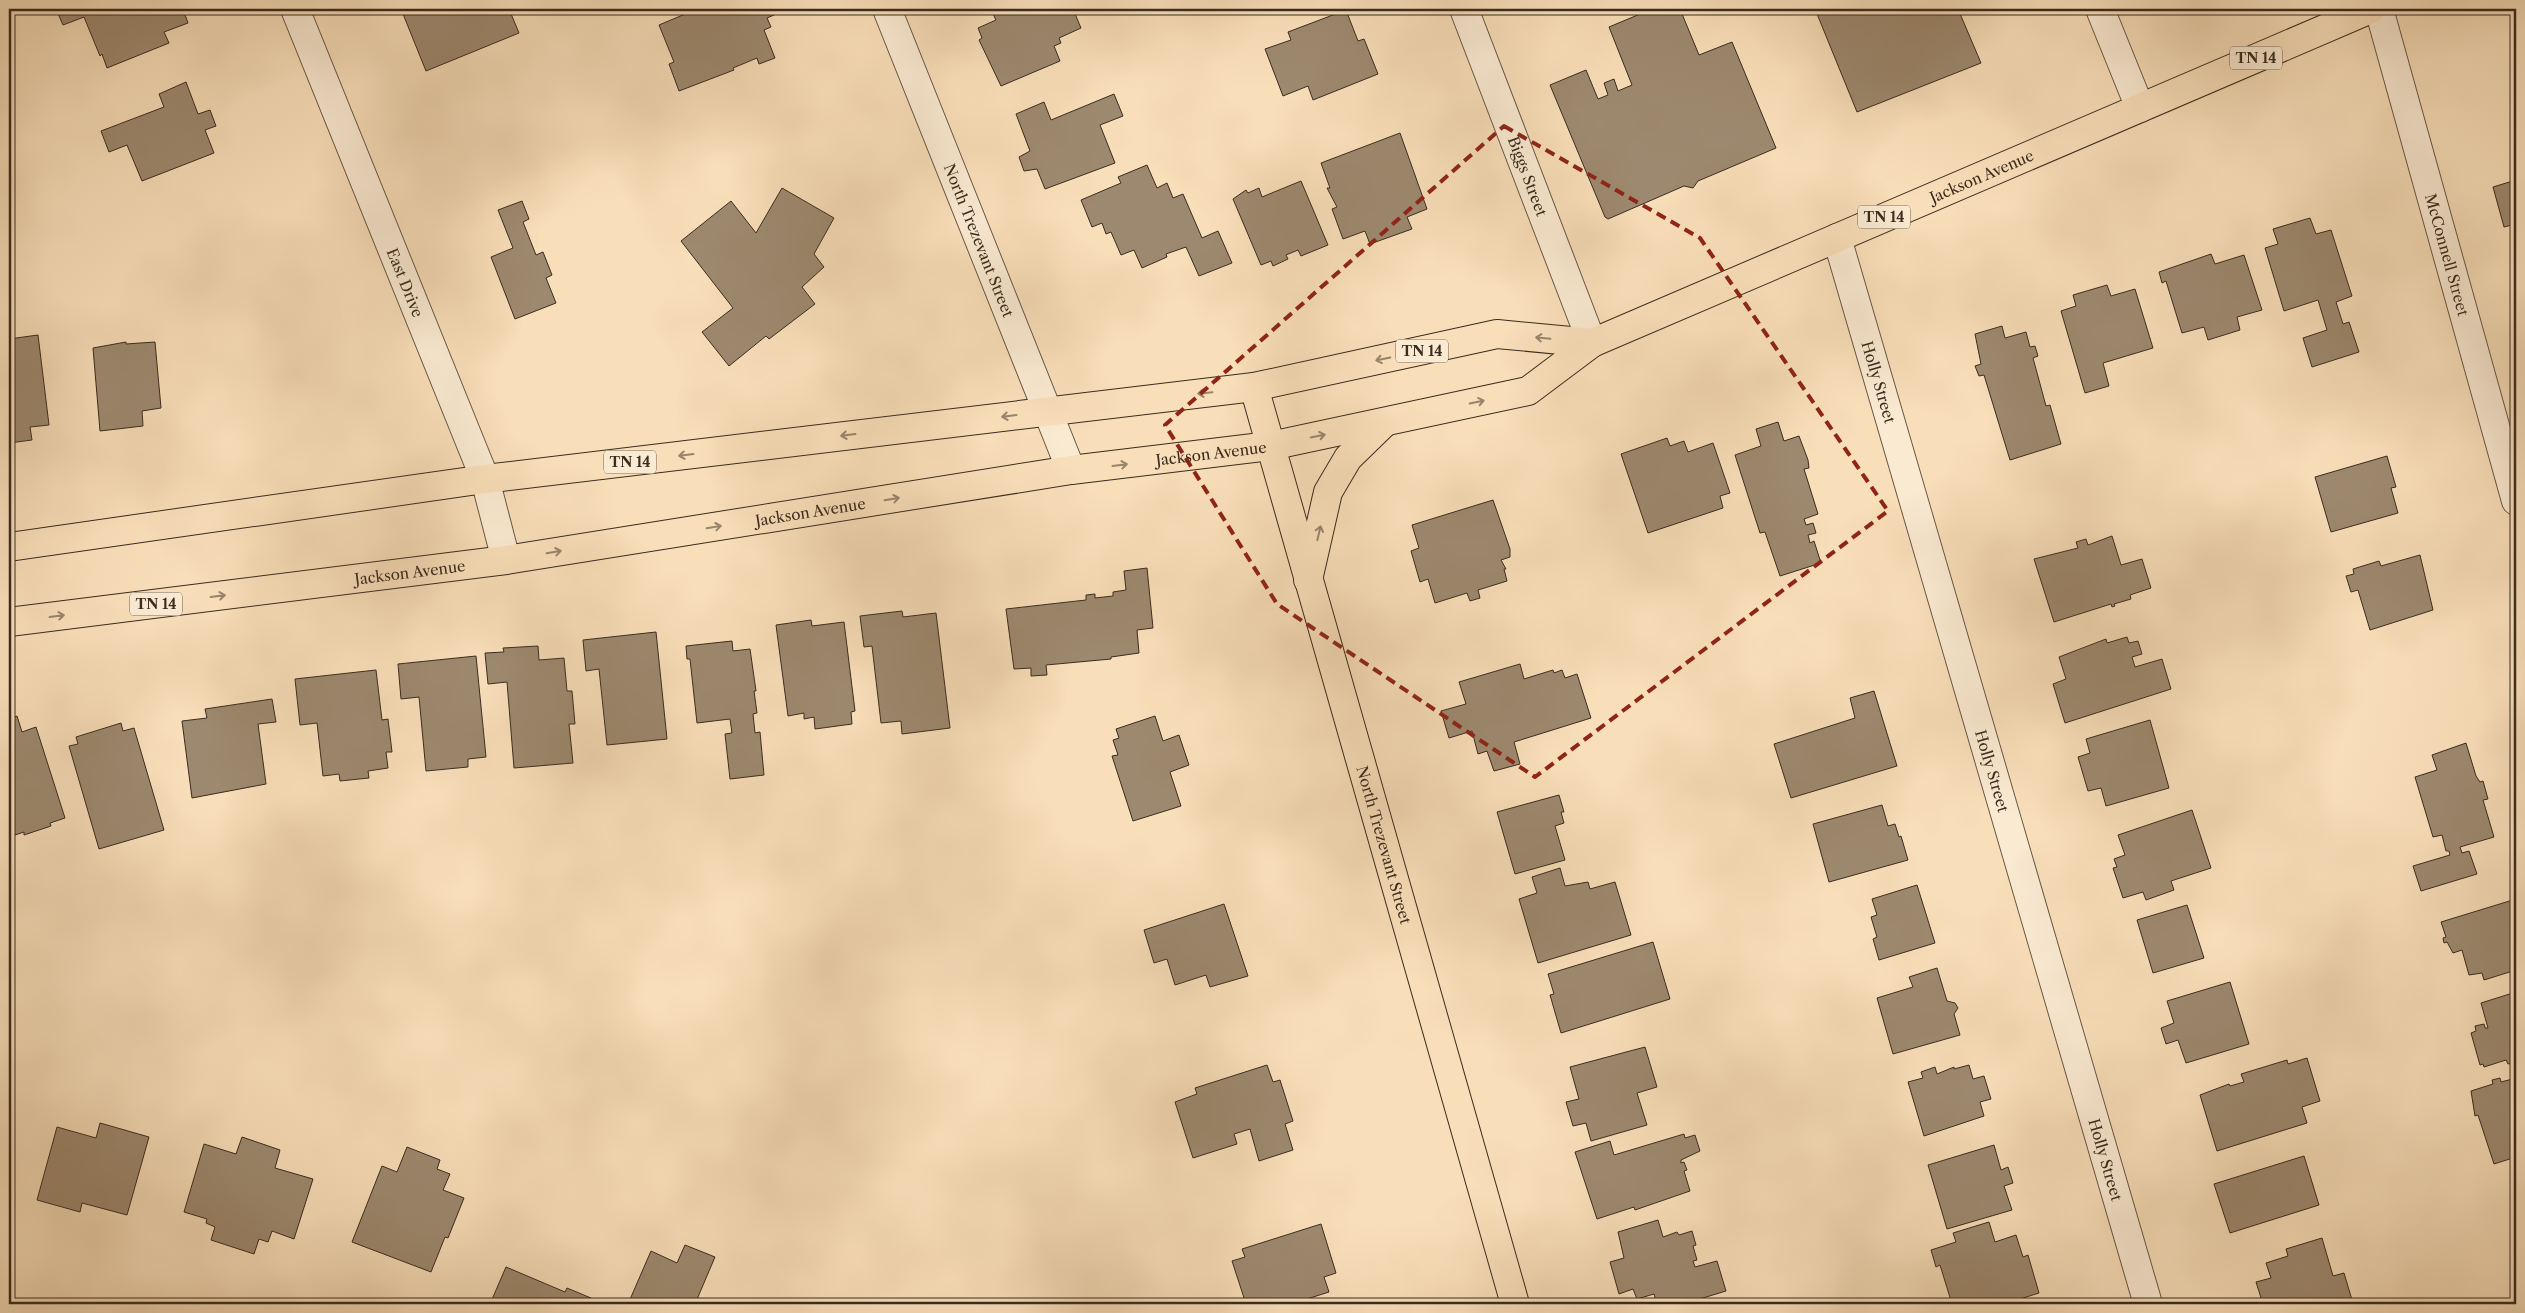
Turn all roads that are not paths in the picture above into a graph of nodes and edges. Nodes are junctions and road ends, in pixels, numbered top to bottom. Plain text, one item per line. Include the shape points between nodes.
1 (295, 9) edge
2 (888, 9) edge
3 (1464, 9) edge
4 (2100, 9) edge
5 (2371, 9) edge
6 (2379, 9) edge
7 (2140, 108) junction
8 (1837, 238) junction
9 (1592, 342) junction
10 (1254, 387) junction
11 (1047, 411) junction
12 (1385, 422) junction
13 (1270, 446) junction
14 (1071, 470) junction
15 (485, 479) junction
16 (2516, 501) edge
17 (9, 547) edge
18 (506, 560) junction
19 (1308, 581) junction
20 (9, 622) edge
21 (1515, 1304) edge
22 (2148, 1304) edge

1 - 15 street, East Drive
2 - 11 street, North Trezevant Street
3 - 9 street, Biggs Street
4 - 7 street
5 - 7 main road, Jackson Avenue / TN 14
6 - 16 street, McConnell Street
7 - 8 main road, Jackson Avenue / TN 14
8 - 9 main road, Jackson Avenue / TN 14
8 - 22 street, Holly Street
9 -> 10 main road, Jackson Avenue / TN 14 via 1498,334
12 -> 9 main road, Jackson Avenue / TN 14 via 1528,391
10 -> 11 main road, Jackson Avenue / TN 14
10 - 13 main road, North Trezevant Street
11 - 14 street, North Trezevant Street
11 -> 15 main road, Jackson Avenue / TN 14
13 -> 12 main road, Jackson Avenue / TN 14
19 -> 12 main road via 1328,492 1348,458
14 -> 13 main road, Jackson Avenue / TN 14
13 - 19 main road, North Trezevant Street
18 -> 14 main road, Jackson Avenue / TN 14
15 - 17 main road, Jackson Avenue / TN 14
15 - 18 street, East Drive
20 -> 18 main road, Jackson Avenue / TN 14
19 - 21 main road, North Trezevant Street

